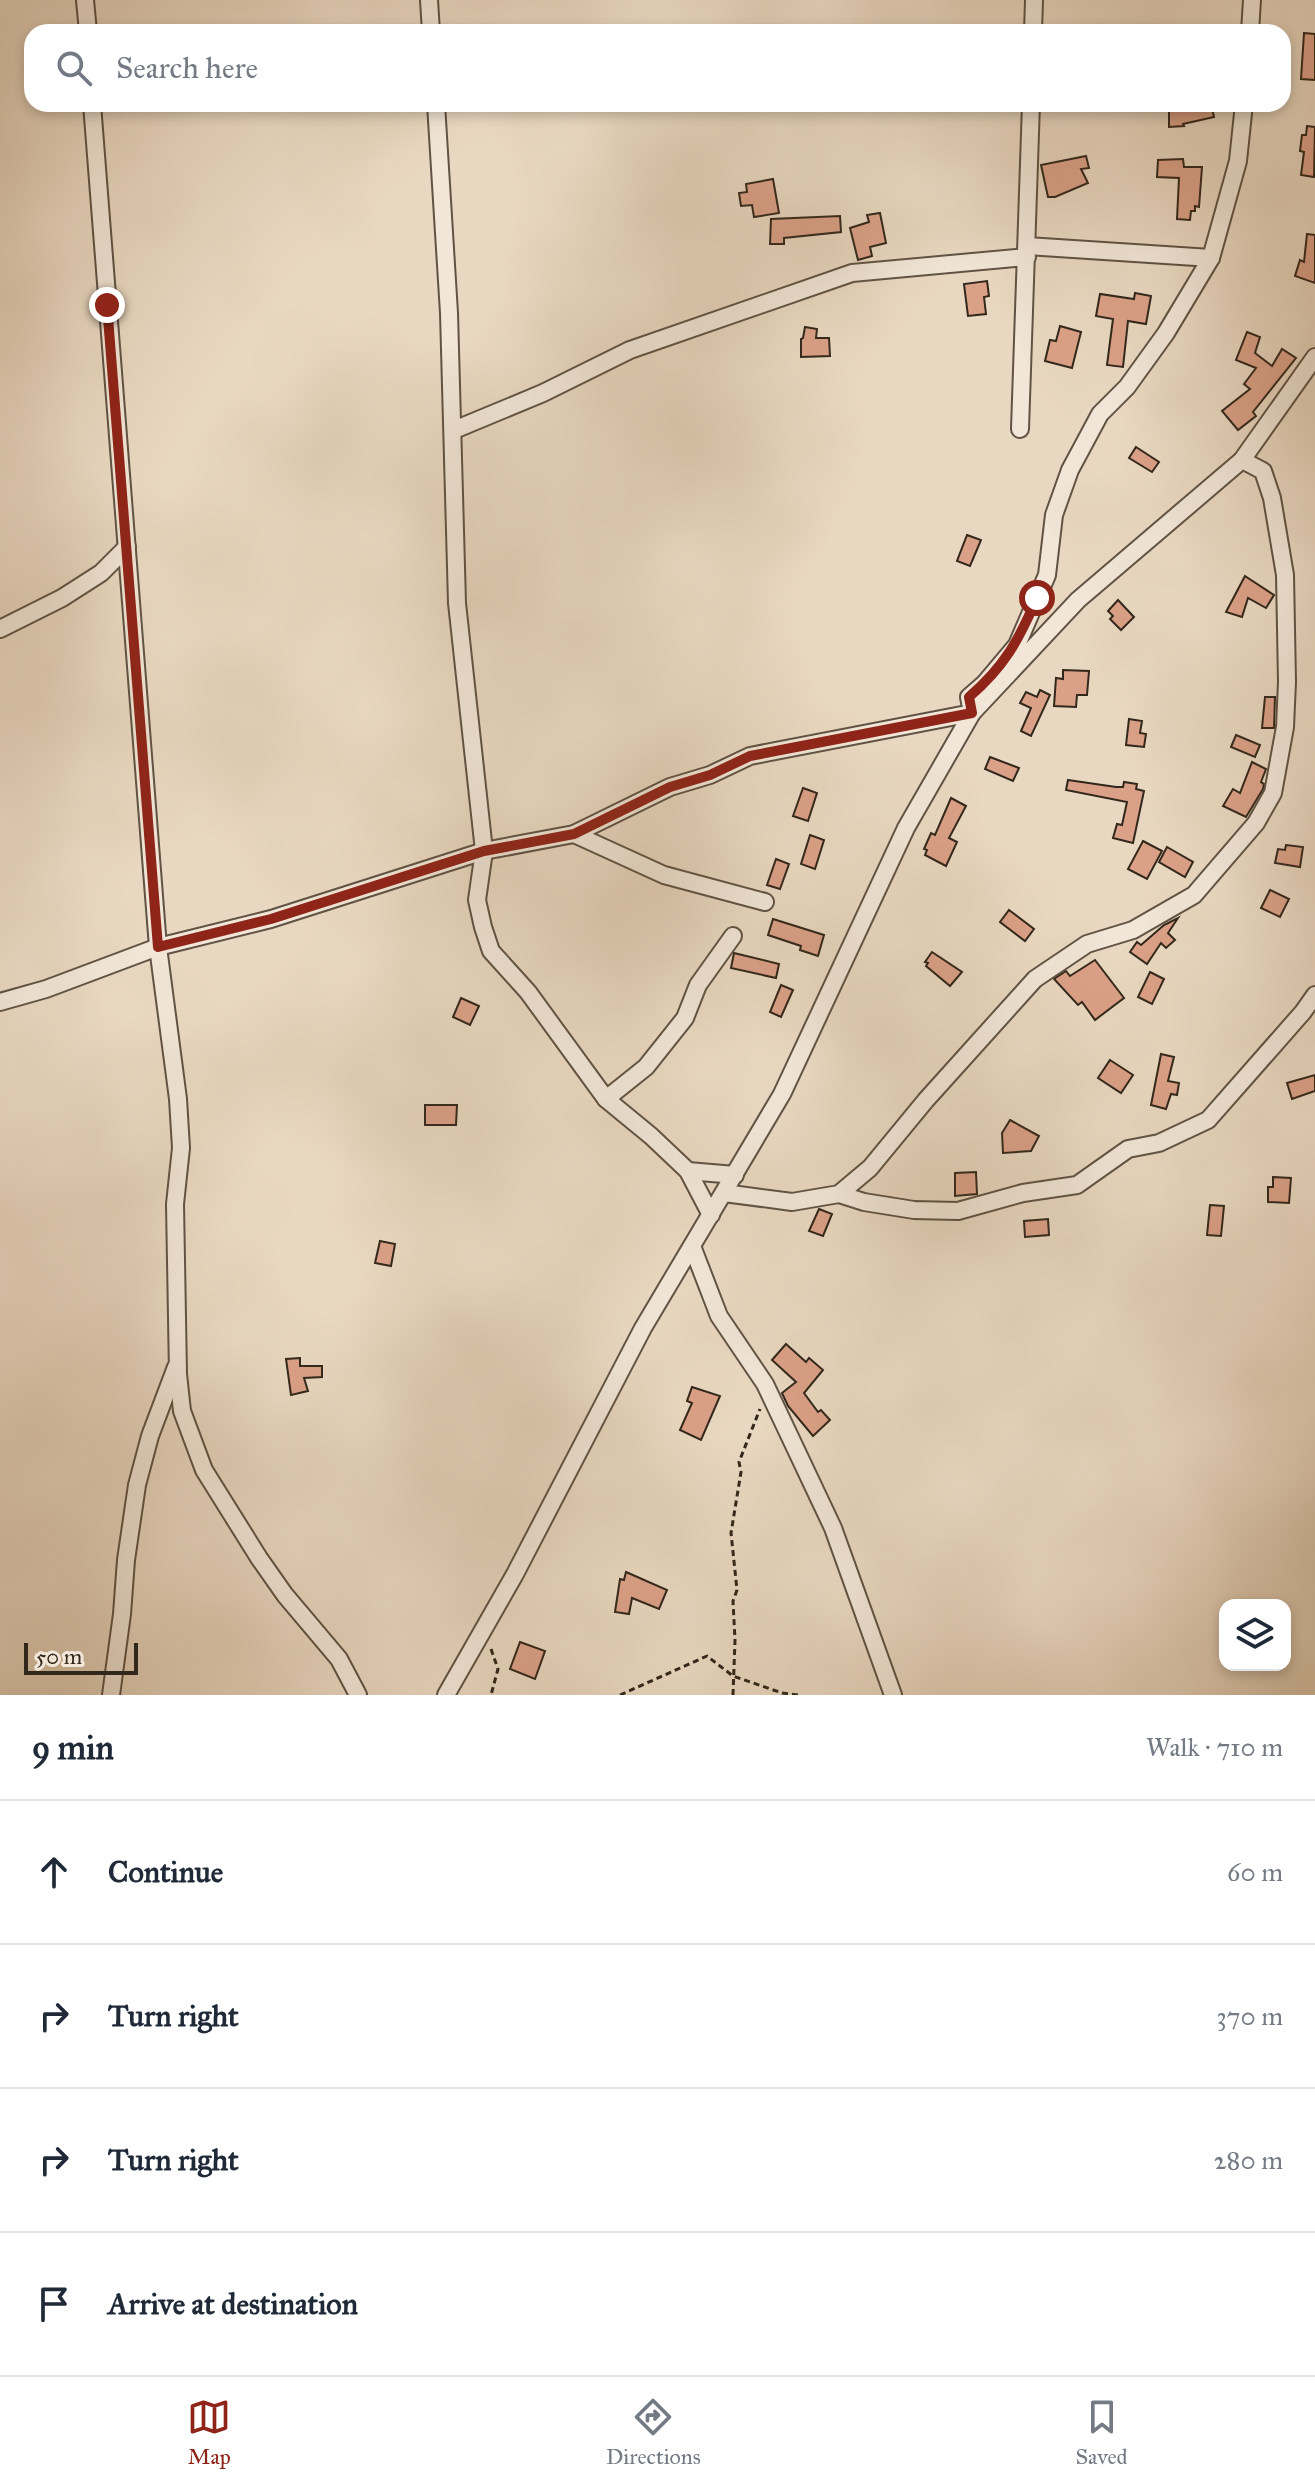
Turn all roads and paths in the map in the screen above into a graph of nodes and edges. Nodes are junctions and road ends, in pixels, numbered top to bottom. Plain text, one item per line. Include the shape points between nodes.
1 (85, 0) edge
2 (429, 0) edge
3 (1034, 0) edge
4 (1252, 0) edge
5 (87, 24) edge
6 (430, 24) edge
7 (1033, 24) edge
8 (1250, 24) edge
9 (93, 112) edge
10 (436, 112) edge
11 (1031, 112) edge
12 (1243, 112) edge
13 (1027, 251) junction
14 (1211, 258) junction
15 (1315, 357) edge
16 (1020, 429) dead end
17 (454, 430) junction
18 (1242, 460) junction
19 (127, 547) junction
20 (0, 629) edge
21 (970, 705) junction
22 (574, 834) junction
23 (484, 851) junction
24 (765, 902) dead end
25 (733, 936) dead end
26 (158, 947) junction
27 (1315, 995) edge
28 (0, 1002) edge
29 (606, 1099) junction
30 (688, 1171) junction
31 (735, 1175) junction
32 (724, 1193) junction
33 (839, 1194) junction
34 (711, 1215) junction
35 (692, 1246) junction
36 (180, 1358) junction
37 (765, 1384) junction
38 (484, 1630) junction
39 (733, 1676) junction
40 (783, 1694) edge
41 (111, 1695) edge
42 (358, 1695) edge
43 (446, 1695) edge
44 (491, 1695) edge
45 (620, 1695) edge
46 (733, 1695) edge
47 (798, 1695) edge
48 (893, 1695) edge

1 - 5 street
2 - 6 street
3 - 7 street
4 - 8 street
9 - 19 street
10 - 17 street
11 - 13 street
12 - 14 street via 1238,161
13 - 14 street
13 - 16 street
13 - 17 street via 852,273 630,350
14 - 21 street via 1135,376 1100,414 1070,470 1054,515 1047,575 1017,645
15 - 18 street
17 - 23 street via 457,603
18 - 21 street via 1078,600
18 - 33 street via 1263,471 1285,575 1285,727 1273,793 1256,823 1194,895 1133,930 1087,944 1035,979 870,1168
19 - 20 street via 101,573
19 - 26 street
21 - 22 street via 750,756 670,787
21 - 31 street via 906,828 782,1094
22 - 23 street
22 - 24 street via 664,875
23 - 26 street via 271,919
23 - 29 street via 477,900 491,951 528,992
25 - 29 street via 698,985 685,1018 646,1067
26 - 28 street
26 - 36 street via 181,1148 175,1204
27 - 33 street via 1208,1120 1159,1143 1128,1149 1077,1185 958,1211 914,1210
29 - 30 street
30 - 31 street
30 - 34 street
31 - 32 street
32 - 33 street via 792,1202
32 - 34 street
34 - 35 street
35 - 37 street via 719,1316
35 - 38 street via 643,1328
36 - 41 street via 137,1485
36 - 42 street via 182,1411 204,1470 276,1583 339,1659
37 - 39 path via 739,1462 731,1533 737,1590
37 - 48 street via 833,1528
38 - 43 street
38 - 44 path via 498,1669
39 - 40 path
39 - 45 path via 707,1656
39 - 46 path
40 - 47 path

